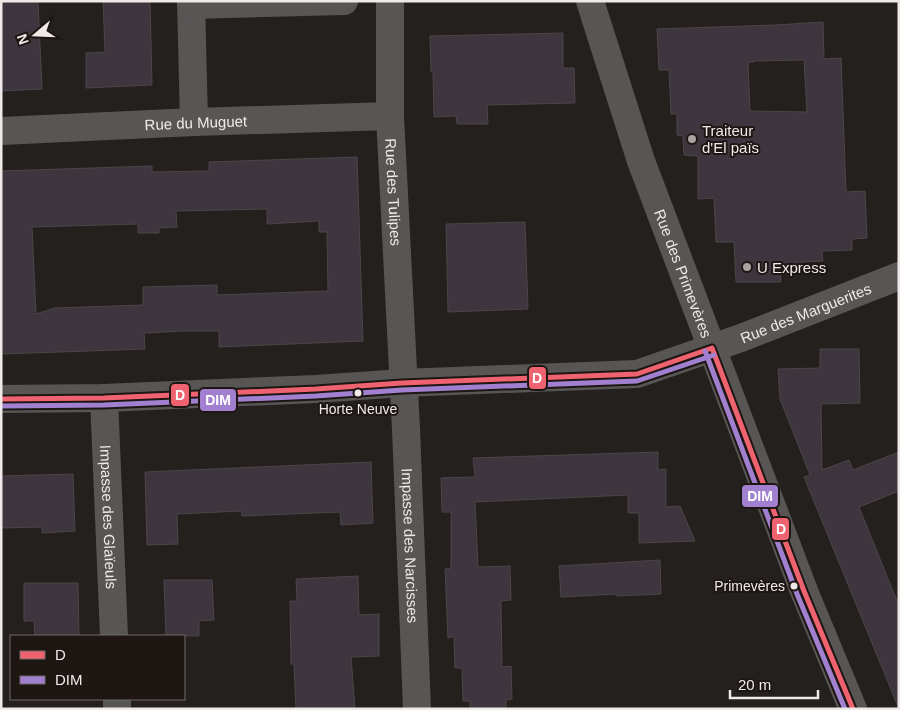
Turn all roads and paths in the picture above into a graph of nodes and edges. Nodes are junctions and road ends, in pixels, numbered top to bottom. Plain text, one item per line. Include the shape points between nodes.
1 (344, 1) edge
2 (390, 1) edge
3 (590, 1) edge
4 (191, 3) edge
5 (390, 116) junction
6 (194, 122) junction
7 (1, 131) edge
8 (899, 276) edge
9 (712, 348) junction
10 (402, 383) junction
11 (104, 398) junction
12 (1, 400) edge
13 (114, 635) edge
14 (417, 709) edge
15 (853, 709) edge

1 - 4 street
2 - 5 street, Rue des Tulipes
3 - 9 street, Rue des Primevères via 641,161
4 - 6 street
5 - 6 street, Rue du Muguet
5 - 10 street, Rue des Tulipes
6 - 7 street, Rue du Muguet
8 - 9 street, Rue des Marguerites
9 - 10 street, Rue des Marguerites via 637,374
9 - 15 street, Rue des Primevères via 804,591
10 - 11 street, Rue des Marguerites
10 - 14 street, Impasse des Narcisses
11 - 12 street, Rue des Marguerites
11 - 13 street, Impasse des Glaïeuls

